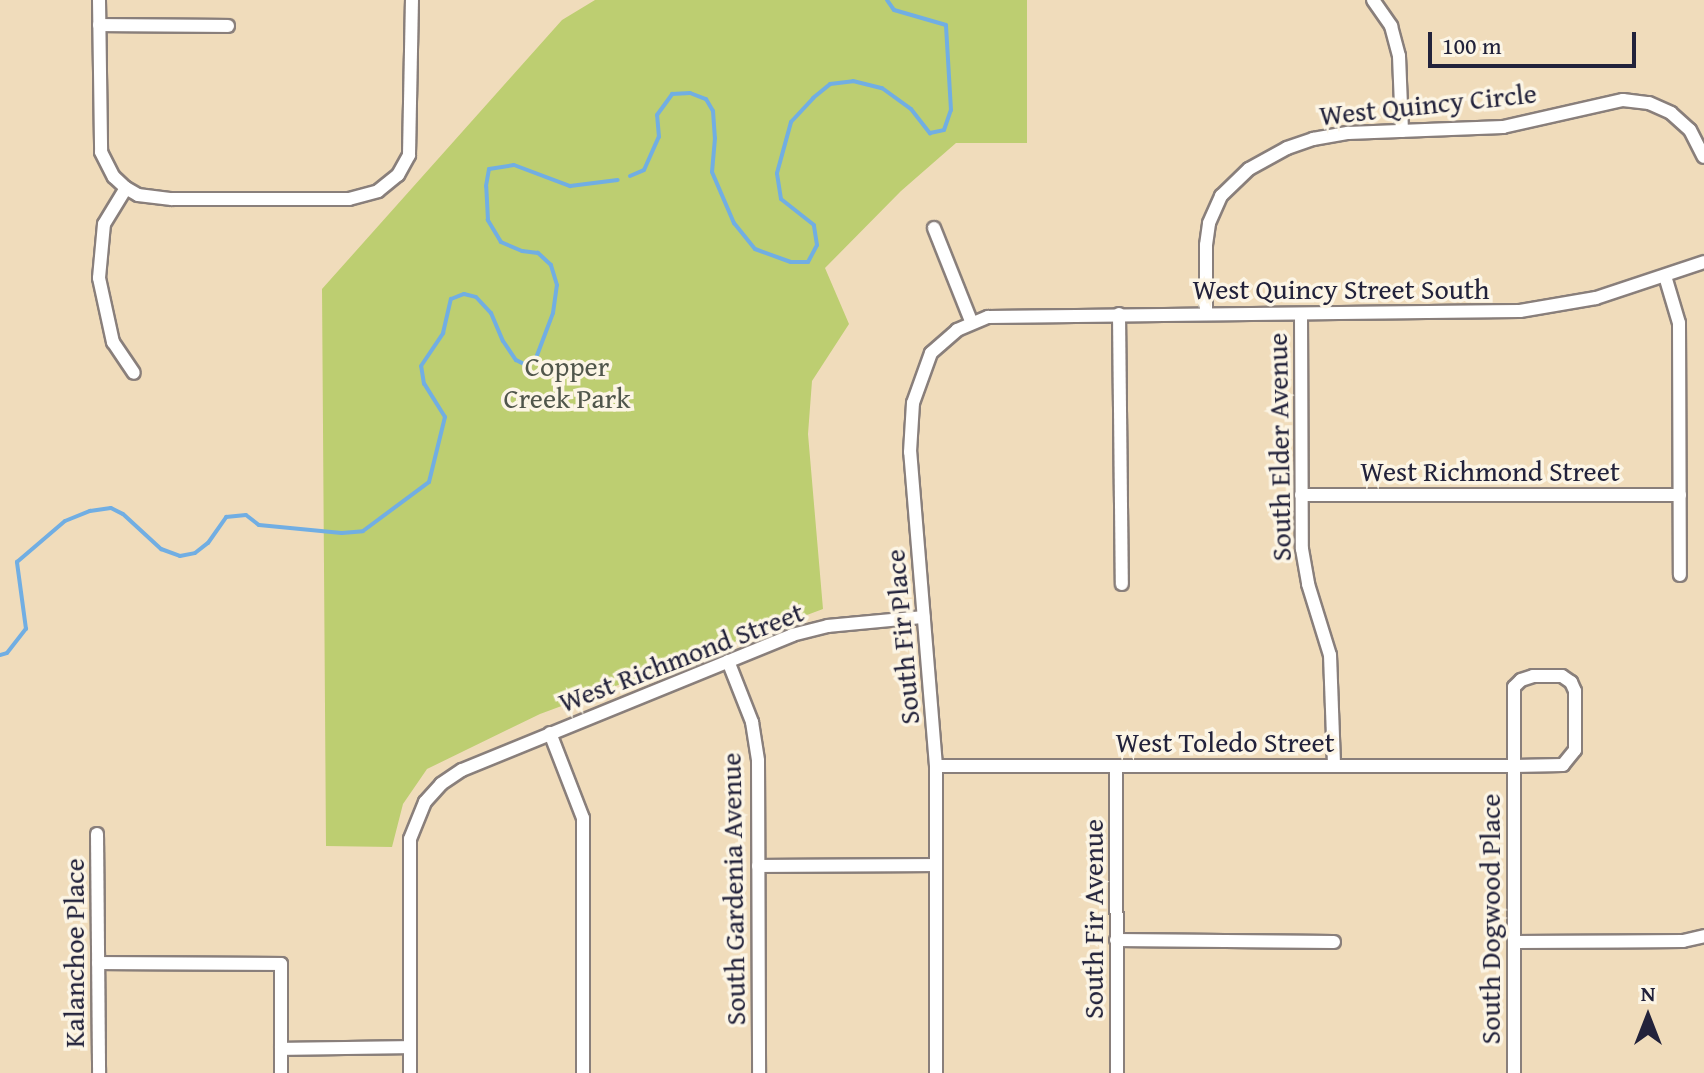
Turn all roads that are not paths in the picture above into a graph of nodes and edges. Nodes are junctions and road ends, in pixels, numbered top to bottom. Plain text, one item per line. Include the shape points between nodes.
1 (99, 0) edge
2 (412, 0) edge
3 (1373, 0) edge
4 (99, 25) junction
5 (228, 26) dead end
6 (1402, 131) junction
7 (1704, 157) edge
8 (126, 188) junction
9 (934, 228) dead end
10 (1704, 262) edge
11 (1665, 276) junction
12 (1119, 314) junction
13 (1206, 314) junction
14 (1301, 314) junction
15 (971, 321) junction
16 (134, 373) dead end
17 (1301, 495) junction
18 (1680, 495) junction
19 (1680, 575) dead end
20 (1122, 584) dead end
21 (924, 617) junction
22 (728, 661) junction
23 (550, 733) junction
24 (936, 766) junction
25 (1116, 766) junction
26 (1334, 766) junction
27 (1514, 766) junction
28 (97, 834) dead end
29 (936, 865) junction
30 (758, 866) junction
31 (1704, 936) edge
32 (1116, 940) junction
33 (1334, 942) dead end
34 (1515, 942) junction
35 (98, 963) junction
36 (410, 1047) junction
37 (281, 1049) junction
38 (99, 1073) edge
39 (281, 1073) edge
40 (410, 1073) edge
41 (583, 1073) edge
42 (759, 1073) edge
43 (936, 1073) edge
44 (1117, 1073) edge
45 (1514, 1073) edge

1 - 4 street
2 - 8 street via 412,138 404,167 390,183 349,199 172,199 138,195
3 - 6 street via 1391,26 1399,56
4 - 5 street
4 - 8 street via 101,152
6 - 7 street, West Quincy Circle via 1503,127 1607,102 1637,101 1679,119
6 - 13 street, West Quincy Circle via 1313,139 1271,156 1232,184 1209,223
8 - 16 street via 104,224 99,278 113,342
9 - 15 street
10 - 11 street, West Quincy Street South
11 - 14 street, West Quincy Street South via 1596,298 1520,311
11 - 18 street via 1679,323
12 - 13 street, West Quincy Street South
12 - 15 street, West Quincy Street South via 1008,314
12 - 20 street
13 - 14 street, West Quincy Street South
14 - 17 street, South Elder Avenue
15 - 21 street, South Fir Place via 931,353 913,403 911,476
17 - 18 street, West Richmond Street
17 - 26 street, South Elder Avenue via 1304,567 1333,674
18 - 19 street
21 - 22 street, West Richmond Street via 810,630
21 - 24 street, South Fir Place
22 - 23 street, West Richmond Street
22 - 30 street, South Gardenia Avenue via 755,738
23 - 36 street, West Richmond Street via 462,770 425,802 410,839
23 - 41 street via 583,818
24 - 25 street, West Toledo Street
24 - 29 street, South Fir Place
25 - 26 street, West Toledo Street
25 - 32 street, South Fir Avenue
26 - 27 street, West Toledo Street
27 - 27 street, South Dogwood Place via 1563,765 1575,750 1575,691 1562,676 1533,676 1514,687
27 - 34 street, South Dogwood Place
28 - 35 street, Kalanchoe Place
29 - 30 street
29 - 43 street, South Fir Place
30 - 42 street, South Gardenia Avenue
31 - 34 street via 1683,941
32 - 33 street
32 - 44 street, South Fir Avenue
34 - 45 street, South Dogwood Place
35 - 37 street via 281,964
35 - 38 street, Kalanchoe Place
36 - 37 street
36 - 40 street, West Richmond Street
37 - 39 street

